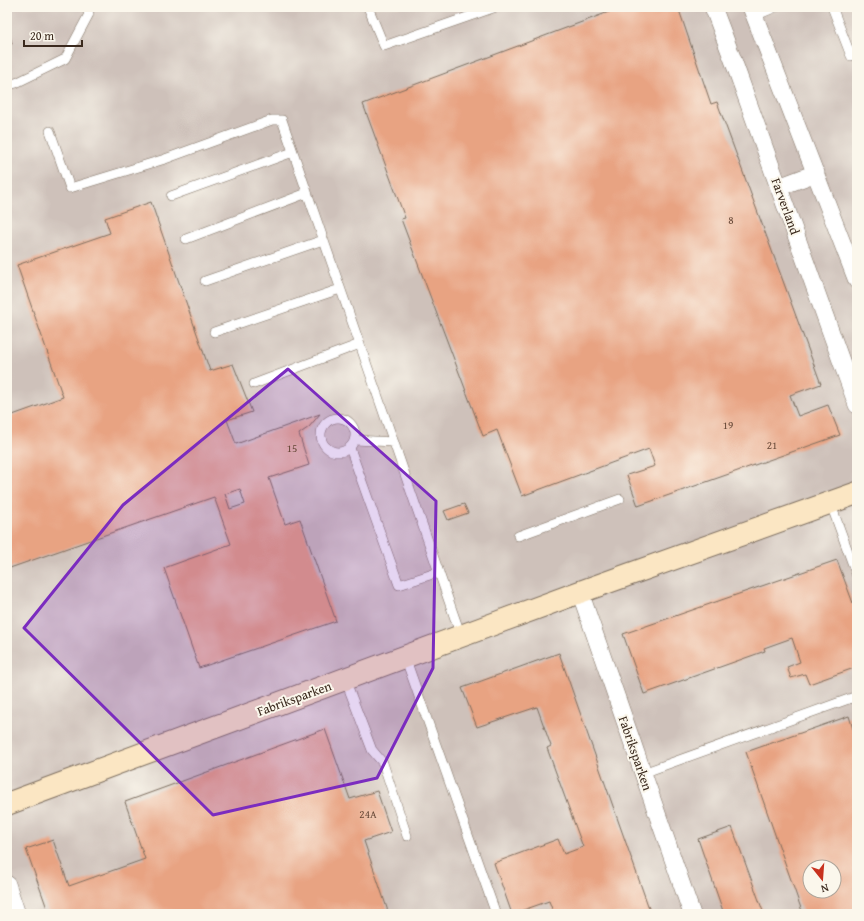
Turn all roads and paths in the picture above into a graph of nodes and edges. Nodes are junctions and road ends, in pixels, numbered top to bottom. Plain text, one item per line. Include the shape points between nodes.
1 (86, 7) edge
2 (368, 7) edge
3 (496, 7) edge
4 (713, 7) edge
5 (776, 7) edge
6 (832, 7) edge
7 (753, 11) edge
8 (857, 54) edge
9 (7, 85) edge
10 (50, 131) dead end
11 (293, 152) junction
12 (816, 174) junction
13 (779, 187) junction
14 (307, 193) junction
15 (171, 196) dead end
16 (186, 239) dead end
17 (323, 240) junction
18 (205, 281) dead end
19 (857, 281) edge
20 (340, 289) junction
21 (214, 332) dead end
22 (360, 344) junction
23 (254, 384) dead end
24 (857, 405) edge
25 (394, 442) junction
26 (857, 493) edge
27 (620, 499) dead end
28 (830, 502) junction
29 (518, 536) dead end
30 (439, 572) junction
31 (857, 576) edge
32 (580, 592) junction
33 (461, 636) junction
34 (405, 657) junction
35 (345, 679) junction
36 (857, 696) edge
37 (643, 773) junction
38 (7, 804) edge
39 (407, 836) dead end
40 (7, 884) edge
41 (18, 914) edge
42 (496, 914) edge
43 (692, 914) edge

1 - 9 lane via 89,14 65,59
2 - 3 lane via 384,46
4 - 13 street, Farverland
5 - 7 lane
6 - 8 lane via 851,56
7 - 12 street
10 - 11 lane via 70,188 166,159 272,120 282,120
11 - 14 lane
11 - 15 lane
12 - 13 street
12 - 19 street
13 - 24 street, Farverland
14 - 16 lane
14 - 17 lane
17 - 18 lane
17 - 20 lane
20 - 21 lane
20 - 22 lane
22 - 23 lane
22 - 25 lane
25 - 30 lane
25 - 30 lane via 352,444 399,585
26 - 28 street, Fabriksparken
27 - 29 lane
28 - 31 lane
28 - 32 street, Fabriksparken
30 - 33 lane
32 - 33 street, Fabriksparken
32 - 37 street, Fabriksparken
33 - 34 street, Fabriksparken
34 - 35 street, Fabriksparken
34 - 42 lane
35 - 38 street, Fabriksparken
35 - 39 lane via 372,750 383,762
36 - 37 lane
37 - 43 street, Fabriksparken
40 - 41 street

